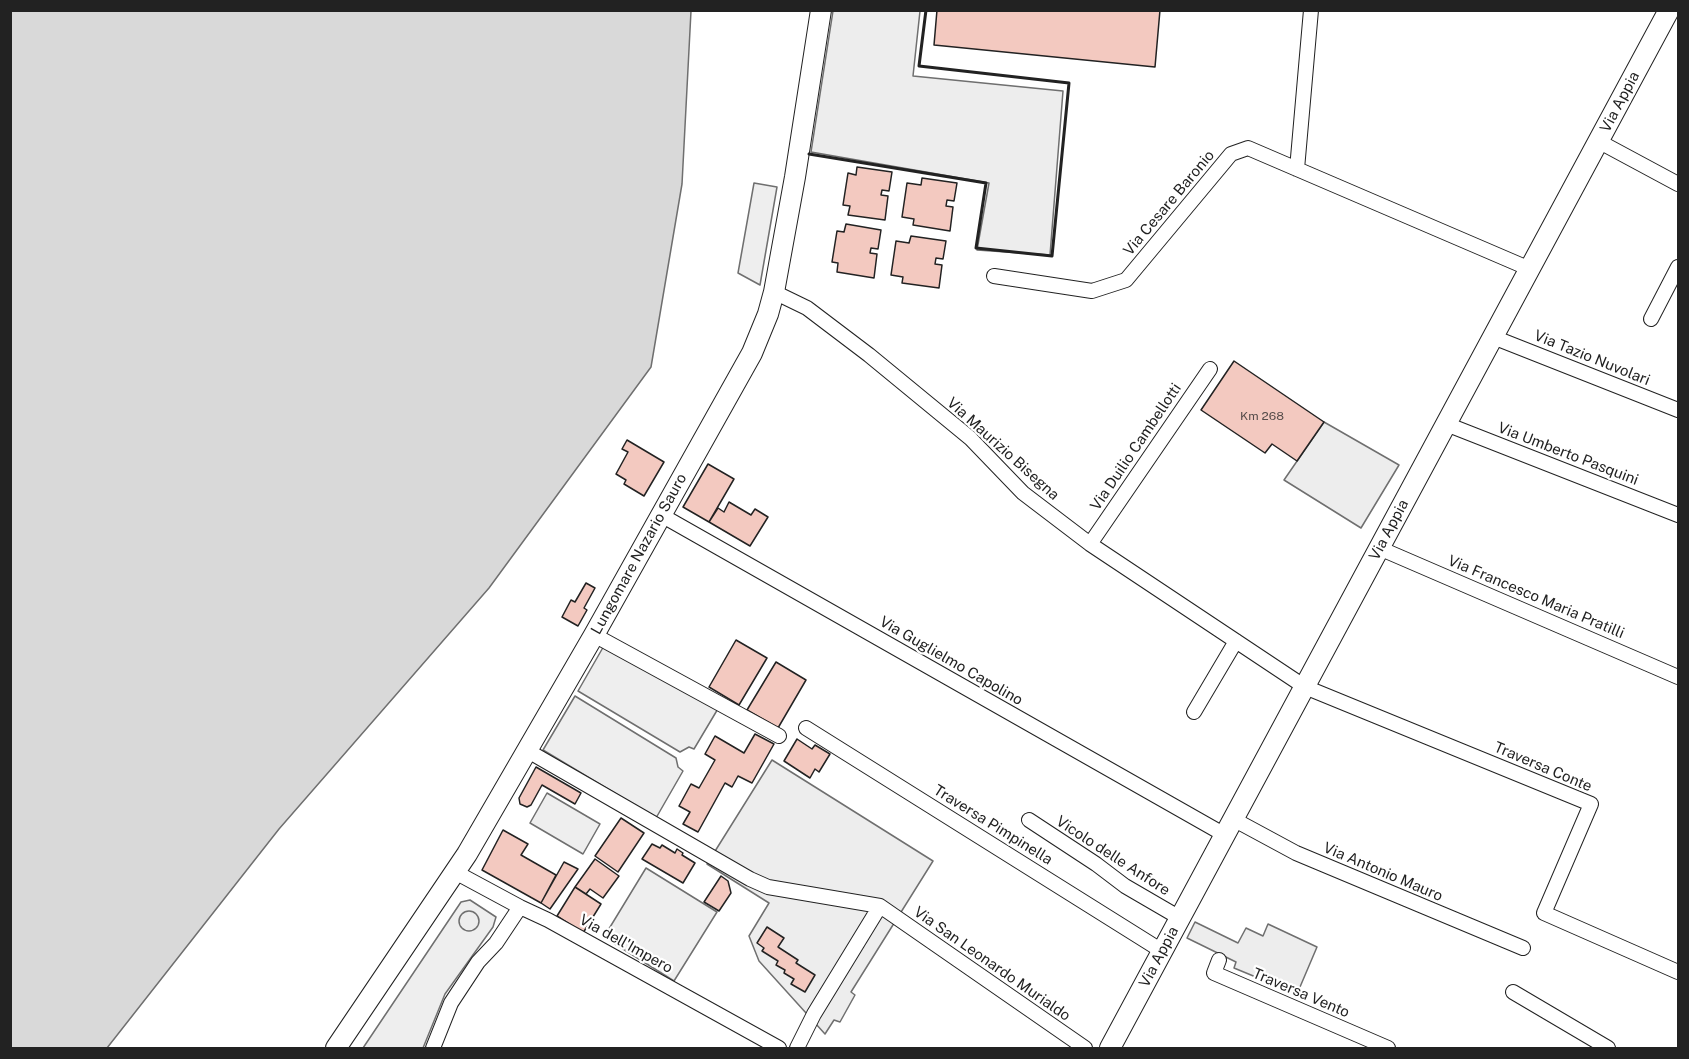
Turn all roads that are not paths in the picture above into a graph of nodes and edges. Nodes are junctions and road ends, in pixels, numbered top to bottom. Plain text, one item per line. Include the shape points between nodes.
1 (821, 10) edge
2 (1311, 10) edge
3 (1669, 10) edge
4 (1598, 141) junction
5 (1298, 170) junction
6 (1678, 184) edge
7 (1678, 267) edge
8 (1530, 269) junction
9 (993, 276) dead end
10 (774, 291) junction
11 (1651, 319) dead end
12 (1493, 337) junction
13 (1210, 369) dead end
14 (1678, 410) edge
15 (1446, 424) junction
16 (661, 515) junction
17 (1678, 515) edge
18 (1090, 544) junction
19 (1380, 548) junction
20 (594, 635) junction
21 (1236, 641) junction
22 (1678, 677) edge
23 (1305, 687) junction
24 (1194, 712) dead end
25 (806, 728) dead end
26 (779, 736) dead end
27 (528, 751) junction
28 (1029, 820) dead end
29 (1229, 827) junction
30 (455, 872) junction
31 (880, 906) junction
32 (520, 907) junction
33 (1180, 918) junction
34 (1523, 948) dead end
35 (1162, 951) junction
36 (1219, 960) dead end
37 (1678, 972) edge
38 (1513, 992) dead end
39 (336, 1048) edge
40 (433, 1048) edge
41 (779, 1048) edge
42 (796, 1048) edge
43 (1085, 1048) edge
44 (1110, 1048) edge
45 (1388, 1048) edge
46 (1608, 1048) edge

1 - 10 main road, Lungomare Nazario Sauro
2 - 5 street
3 - 4 main road, Via Appia
4 - 6 street
4 - 8 main road, Via Appia
5 - 8 street, Via Cesare Baronio
5 - 9 street, Via Cesare Baronio via 1248,148 1231,154 1126,279 1092,291
7 - 11 street
8 - 12 main road, Via Appia
10 - 16 main road, Lungomare Nazario Sauro via 752,353
10 - 18 street, Via Maurizio Bisegna via 807,308 869,355 970,438 1023,493
12 - 14 street, Via Tazio Nuvolari
12 - 15 main road, Via Appia
13 - 18 street, Via Duilio Cambellotti
15 - 17 street, Via Umberto Pasquini
15 - 19 main road, Via Appia
16 - 20 main road, Lungomare Nazario Sauro
16 - 29 street, Via Guglielmo Capolino
18 - 21 street, Via Maurizio Bisegna
19 - 22 street, Via Francesco Maria Pratilli
19 - 23 main road, Via Appia
20 - 26 street
20 - 27 main road, Lungomare Nazario Sauro
21 - 23 street, Via Maurizio Bisegna
21 - 24 street
23 - 29 main road, Via Appia
23 - 37 street, Traversa Conte via 1592,804 1544,913
25 - 35 street, Traversa Pimpinella
27 - 30 main road, Lungomare Nazario Sauro
27 - 31 street via 768,887
28 - 33 street, Vicolo delle Anfore via 1125,886
29 - 33 main road, Via Appia
29 - 34 street, Via Antonio Mauro
30 - 32 street, Via dell'Impero
30 - 39 main road, Lungomare Nazario Sauro
31 - 42 street
31 - 43 street, Via San Leonardo Murialdo
32 - 40 street via 451,1003
32 - 41 street, Via dell'Impero
33 - 35 main road, Via Appia
35 - 44 main road, Via Appia
36 - 45 street, Traversa Vento via 1214,973
38 - 46 street

